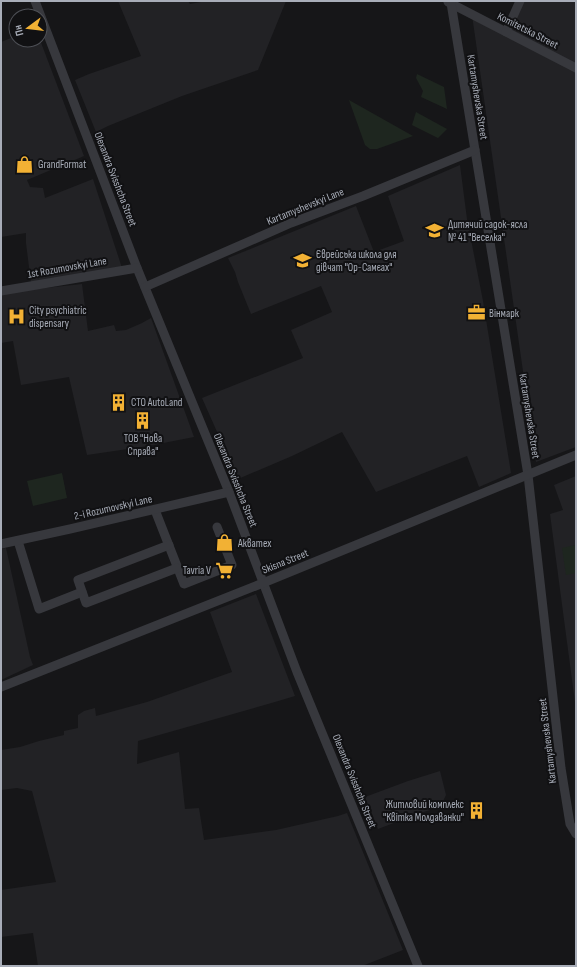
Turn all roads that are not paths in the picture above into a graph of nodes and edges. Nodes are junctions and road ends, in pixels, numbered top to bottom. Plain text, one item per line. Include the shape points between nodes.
1 (35, 1) edge
2 (520, 1) edge
3 (449, 2) edge
4 (506, 32) junction
5 (576, 68) edge
6 (475, 150) junction
7 (137, 268) junction
8 (146, 287) junction
9 (1, 290) edge
10 (576, 455) edge
11 (528, 475) junction
12 (229, 492) junction
13 (155, 510) junction
14 (217, 527) dead end
15 (18, 541) junction
16 (1, 544) edge
17 (169, 545) junction
18 (177, 568) junction
19 (263, 583) junction
20 (82, 592) junction
21 (1, 686) edge
22 (576, 834) edge
23 (418, 966) edge

1 - 7 street, Olexandra Svisshcha Street
2 - 4 street
3 - 4 street, Komitetska Street
3 - 6 street, Kartamyshevska Street
4 - 5 street, Komitetska Street
6 - 8 street, Kartamyshevskyi Lane via 291,223
6 - 11 street, Kartamyshevska Street
7 - 8 street, Olexandra Svisshcha Street
7 - 9 street, 1st Rozumovskyi Lane
8 - 12 street, Olexandra Svisshcha Street
10 - 11 street, Skisna Street
11 - 19 street, Skisna Street
11 - 22 street, Kartamyshevska Street via 561,768 570,824
12 - 13 street, 2-i Rozumovskyi Lane
12 - 19 street, Olexandra Svisshcha Street
13 - 15 street, 2-i Rozumovskyi Lane
13 - 17 street
14 - 18 street via 232,565 184,584
15 - 16 street, 2-i Rozumovskyi Lane
15 - 20 street via 39,609
17 - 18 street
17 - 20 street via 78,580
18 - 20 street via 86,603
19 - 21 street, Skisna Street
19 - 23 street, Olexandra Svisshcha Street

